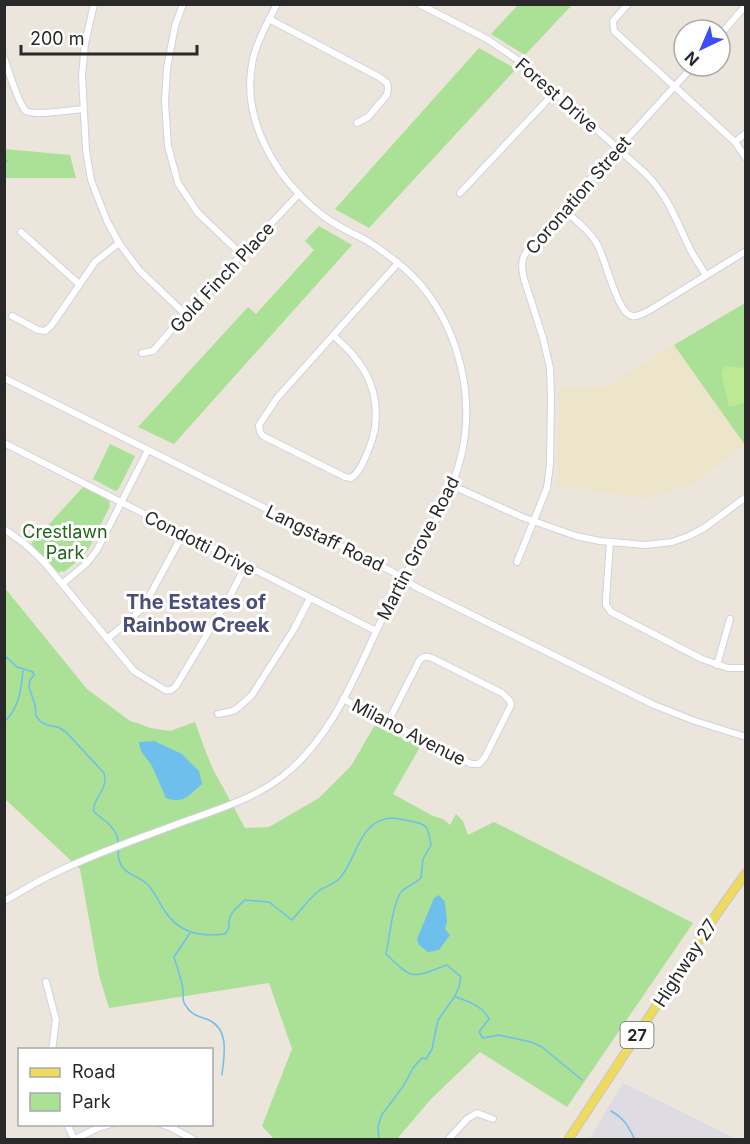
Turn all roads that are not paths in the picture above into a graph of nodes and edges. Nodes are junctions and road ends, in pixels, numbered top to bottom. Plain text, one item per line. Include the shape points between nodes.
1 (94, 4) edge
2 (183, 4) edge
3 (277, 4) edge
4 (419, 4) edge
5 (628, 4) edge
6 (746, 5) edge
7 (269, 19) junction
8 (732, 21) edge
9 (4, 58) edge
10 (682, 78) edge
11 (674, 87) junction
12 (555, 92) junction
13 (83, 109) junction
14 (357, 123) dead end
15 (746, 133) edge
16 (735, 142) junction
17 (618, 149) junction
18 (746, 158) edge
19 (460, 193) dead end
20 (298, 194) junction
21 (563, 209) junction
22 (21, 232) dead end
23 (119, 243) junction
24 (746, 251) edge
25 (242, 255) junction
26 (398, 263) junction
27 (706, 275) junction
28 (79, 284) junction
29 (186, 314) junction
30 (12, 316) dead end
31 (333, 335) junction
32 (142, 352) dead end
33 (4, 378) edge
34 (4, 443) edge
35 (148, 450) junction
36 (452, 485) junction
37 (746, 498) edge
38 (121, 503) junction
39 (534, 521) junction
40 (4, 529) edge
41 (183, 534) junction
42 (610, 542) junction
43 (517, 562) dead end
44 (246, 565) junction
45 (404, 579) junction
46 (62, 584) junction
47 (310, 598) junction
48 (730, 619) dead end
49 (376, 631) junction
50 (107, 639) junction
51 (717, 665) junction
52 (746, 668) edge
53 (343, 699) junction
54 (218, 714) dead end
55 (388, 722) junction
56 (746, 737) edge
57 (745, 873) edge
58 (4, 901) edge
59 (46, 982) dead end
60 (52, 1048) edge
61 (493, 1119) dead end
62 (106, 1126) edge
63 (165, 1126) edge
64 (74, 1139) edge
65 (194, 1140) edge
66 (448, 1140) edge
67 (568, 1140) edge

1 - 13 street via 83,59
2 - 25 street via 167,68 168,146 178,183 198,213
3 - 7 street, Martin Grove Road
4 - 12 street, Forest Drive via 487,39
5 - 11 street via 612,21 614,31
6 - 8 street
7 - 14 street via 387,83 387,95 368,117
7 - 20 street, Martin Grove Road via 254,56 252,104 268,152
9 - 13 street via 25,111 34,114
10 - 11 street, Coronation Street
11 - 16 street
11 - 17 street, Coronation Street
12 - 17 street, Forest Drive
12 - 19 street
13 - 23 street via 91,180
15 - 16 street
16 - 18 street
17 - 21 street, Coronation Street
17 - 27 street, Forest Drive via 652,179 664,196
20 - 25 street, Gold Finch Place
20 - 26 street, Martin Grove Road via 323,216
21 - 27 street via 595,240 627,314 641,315
21 - 39 street, Coronation Street via 524,254 521,263 547,352 550,379 549,479
22 - 28 street
23 - 28 street via 95,262
23 - 29 street via 139,270
24 - 27 street
25 - 29 street, Gold Finch Place
26 - 31 street
26 - 36 street, Martin Grove Road via 434,302 459,360 466,425
28 - 30 street via 45,331
29 - 32 street, Gold Finch Place via 153,351
31 - 31 street via 282,392 259,429 263,436 351,478 373,439 375,402 364,370
33 - 35 street, Langstaff Road
34 - 38 street, Condotti Drive
35 - 38 street
35 - 45 street, Langstaff Road
36 - 39 street
36 - 45 street, Martin Grove Road
37 - 42 street via 684,539 655,545
38 - 41 street, Condotti Drive
38 - 46 street via 92,557
39 - 42 street via 582,538
39 - 43 street
40 - 46 street via 34,552
41 - 44 street, Condotti Drive
41 - 50 street via 144,606
42 - 51 street via 608,609
44 - 47 street, Condotti Drive
44 - 50 street via 172,690 165,690 134,671
45 - 49 street, Martin Grove Road
45 - 56 street, Langstaff Road via 654,705
46 - 50 street
47 - 49 street, Condotti Drive
47 - 54 street via 252,695 233,711
48 - 51 street
49 - 53 street, Martin Grove Road
51 - 52 street
53 - 55 street, Milano Avenue
53 - 58 street, Martin Grove Road via 315,744 280,779 254,794 52,874
55 - 55 street, Milano Avenue via 475,765 485,758 511,705 502,693 427,656 419,661
57 - 67 main road, Highway 27 / 27
59 - 60 street via 56,1020
61 - 66 street via 477,1113
62 - 64 street
63 - 65 street

